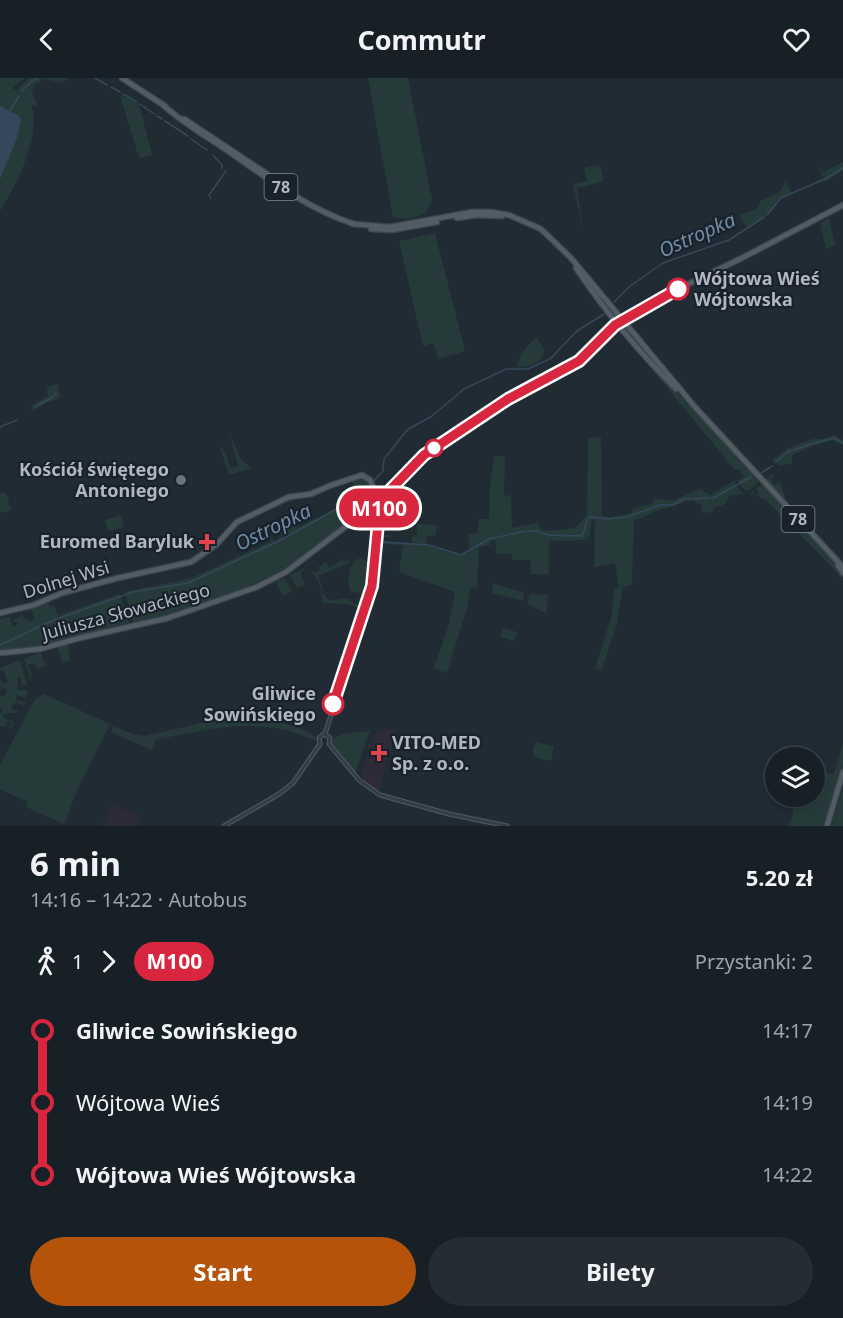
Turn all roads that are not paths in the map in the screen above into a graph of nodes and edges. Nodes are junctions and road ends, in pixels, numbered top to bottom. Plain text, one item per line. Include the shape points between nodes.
1 (122, 78) edge
2 (843, 205) edge
3 (620, 322) junction
4 (388, 493) junction
5 (378, 498) junction
6 (366, 511) junction
7 (378, 516) junction
8 (831, 555) junction
9 (843, 567) edge
10 (843, 573) edge
11 (0, 613) edge
12 (0, 653) edge
13 (325, 734) junction
14 (320, 744) junction
15 (328, 744) junction
16 (843, 772) edge
17 (224, 826) edge
18 (507, 826) edge
19 (826, 826) edge

1 - 3 main road, 78 via 324,212 353,224 385,230 477,215 519,218 541,229 560,247
2 - 3 main road
3 - 4 main road via 579,361 508,399 424,455
3 - 8 main road, 78 via 660,373
4 - 5 main road
4 - 5 main road
5 - 6 main road, Juliusza Słowackiego
5 - 7 street
5 - 11 main road, Dolnej Wsi via 366,476 353,477 310,494 293,496 237,522 211,549 185,564 118,578
6 - 7 street via 374,511
6 - 12 main road, Juliusza Słowackiego via 286,572 250,590 168,618 40,650
7 - 13 street via 369,600
8 - 9 main road, 78
8 - 10 main road, 78
13 - 14 street via 320,736
13 - 15 street via 330,738
14 - 15 street
14 - 17 street via 294,783
15 - 18 street via 359,780 380,795
16 - 19 main road

